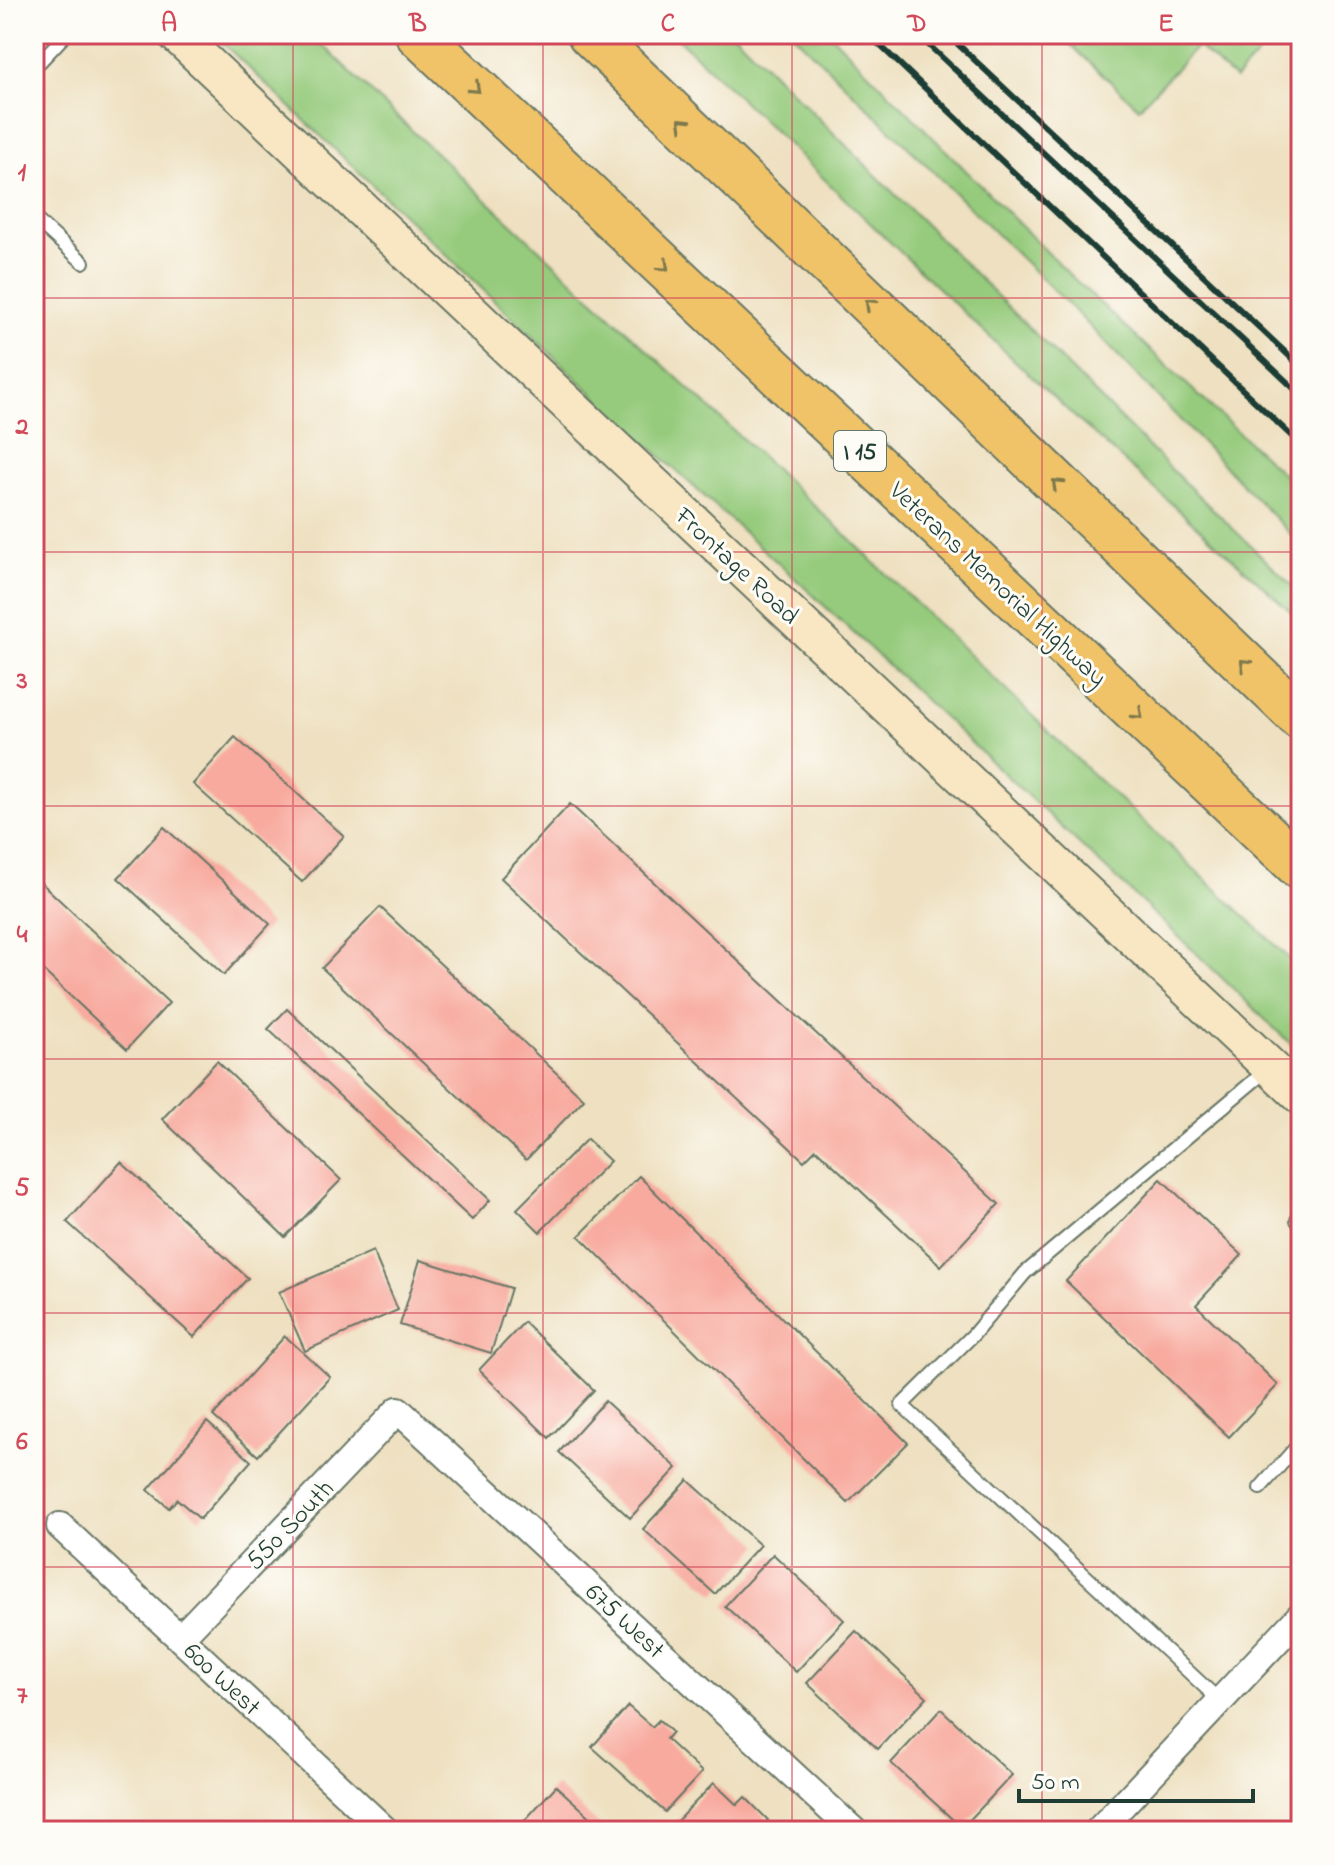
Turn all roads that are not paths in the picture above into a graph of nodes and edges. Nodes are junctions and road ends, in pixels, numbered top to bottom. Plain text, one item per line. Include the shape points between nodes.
1 (66, 34) edge
2 (176, 34) edge
3 (418, 34) edge
4 (590, 34) edge
5 (34, 68) edge
6 (34, 218) edge
7 (83, 262) dead end
8 (1301, 718) edge
9 (1301, 868) edge
10 (1270, 1067) junction
11 (1301, 1096) edge
12 (1301, 1216) edge
13 (1301, 1226) edge
14 (398, 1410) joint
15 (1301, 1442) edge
16 (1260, 1488) dead end
17 (60, 1526) dead end
18 (1301, 1615) edge
19 (180, 1638) junction
20 (1220, 1701) junction
21 (386, 1831) edge
22 (854, 1831) edge
23 (1098, 1831) edge

1 - 5 lane
2 - 10 street, Frontage Road
3 -> 9 highway, Veterans Memorial Highway / I 15
8 -> 4 highway
6 - 7 lane
10 - 11 street, Frontage Road
10 - 20 lane via 1025,1273 973,1335 902,1405
12 - 13 lane
14 - 19 street, 550 South
14 - 22 street, 675 West
15 - 16 lane
17 - 19 street, 600 West
18 - 20 street
19 - 21 street, 600 West
20 - 23 street

